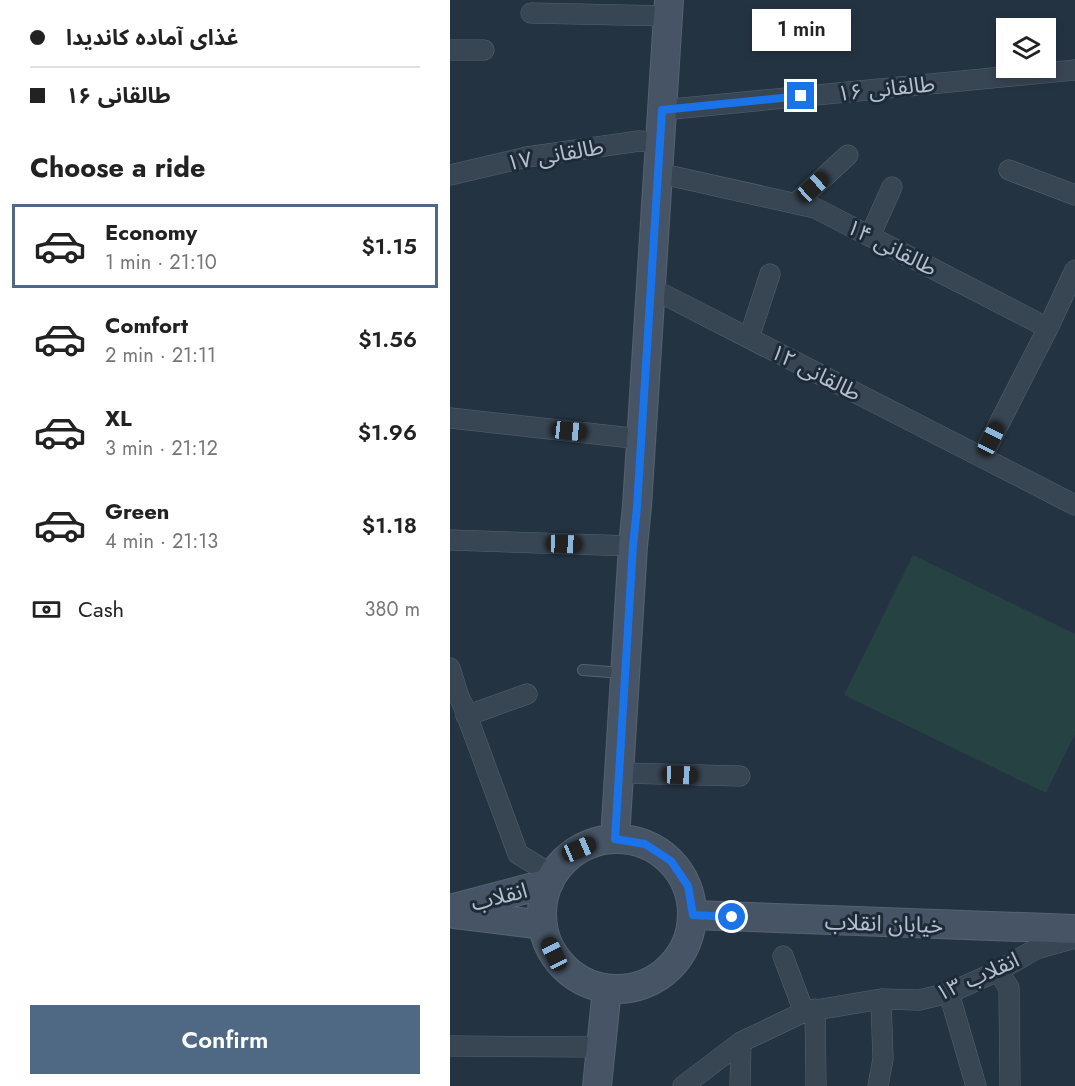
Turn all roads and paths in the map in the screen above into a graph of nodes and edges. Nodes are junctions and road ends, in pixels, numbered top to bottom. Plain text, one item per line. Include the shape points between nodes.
1 (669, 8) edge
2 (531, 14) dead end
3 (450, 50) edge
4 (484, 50) dead end
5 (1075, 70) edge
6 (662, 110) junction
7 (660, 143) junction
8 (848, 155) dead end
9 (1009, 170) dead end
10 (658, 173) junction
11 (450, 175) edge
12 (892, 187) dead end
13 (1075, 195) edge
14 (796, 203) junction
15 (870, 236) junction
16 (1075, 270) edge
17 (770, 274) dead end
18 (651, 288) junction
19 (1048, 328) junction
20 (749, 338) junction
21 (450, 418) edge
22 (641, 439) junction
23 (982, 457) junction
24 (1075, 505) edge
25 (450, 540) edge
26 (633, 546) junction
27 (450, 669) edge
28 (583, 670) dead end
29 (626, 673) junction
30 (527, 694) dead end
31 (460, 709) edge
32 (620, 773) junction
33 (740, 776) dead end
34 (615, 839) junction
35 (551, 879) junction
36 (450, 911) edge
37 (693, 915) junction
38 (543, 924) junction
39 (1075, 929) edge
40 (1075, 938) edge
41 (783, 956) dead end
42 (998, 971) junction
43 (606, 989) junction
44 (949, 993) junction
45 (881, 999) junction
46 (810, 1010) junction
47 (741, 1042) junction
48 (450, 1046) edge
49 (601, 1047) junction
50 (597, 1086) edge
51 (683, 1086) edge
52 (740, 1086) edge
53 (816, 1086) edge
54 (878, 1086) edge
55 (976, 1086) edge
56 (1010, 1086) edge

1 - 2 street
1 - 6 main road
3 - 4 street
5 - 6 street, طالقانی ۱۶
6 - 7 main road
7 - 10 main road
7 - 11 street, طالقانی ۱۷ via 639,141 527,157
8 - 14 street
9 - 13 street
10 - 14 street, طالقانی ۱۴
10 - 18 main road
12 - 15 street
14 - 15 street, طالقانی ۱۴ via 815,208
15 - 19 street, طالقانی ۱۴
16 - 19 street
17 - 20 street
18 - 20 street, طالقانی ۱۲
18 - 22 main road
19 - 23 street
20 - 23 street, طالقانی ۱۲
21 - 22 street
22 - 26 main road
23 - 24 street, طالقانی ۱۲
25 - 26 street
26 - 29 main road
27 - 31 street
28 - 29 lane
29 - 32 main road
30 - 31 street
31 - 35 street via 518,854
32 - 33 street
32 - 34 main road
34 - 35 main road via 579,849 564,860
34 - 37 main road via 645,844 671,861 688,886
35 - 36 main road, انقلاب
35 - 38 main road via 543,903
36 - 38 main road, انقلاب
37 - 39 main road, خیابان انقلاب
37 - 43 main road via 686,946 667,971 638,987
38 - 43 main road via 550,947 564,967 591,985
40 - 42 street, انقلاب ۱۳ via 1036,949
41 - 46 street
42 - 44 street, انقلاب ۱۳
42 - 56 street via 1009,988
43 - 49 main road
44 - 45 street, انقلاب ۱۳ via 919,1000
44 - 55 street
45 - 46 street, انقلاب ۱۳
45 - 54 street via 883,1059
46 - 47 street, انقلاب ۱۳
46 - 53 street
47 - 51 street, انقلاب ۱۳
47 - 52 street
48 - 49 street
49 - 50 main road

